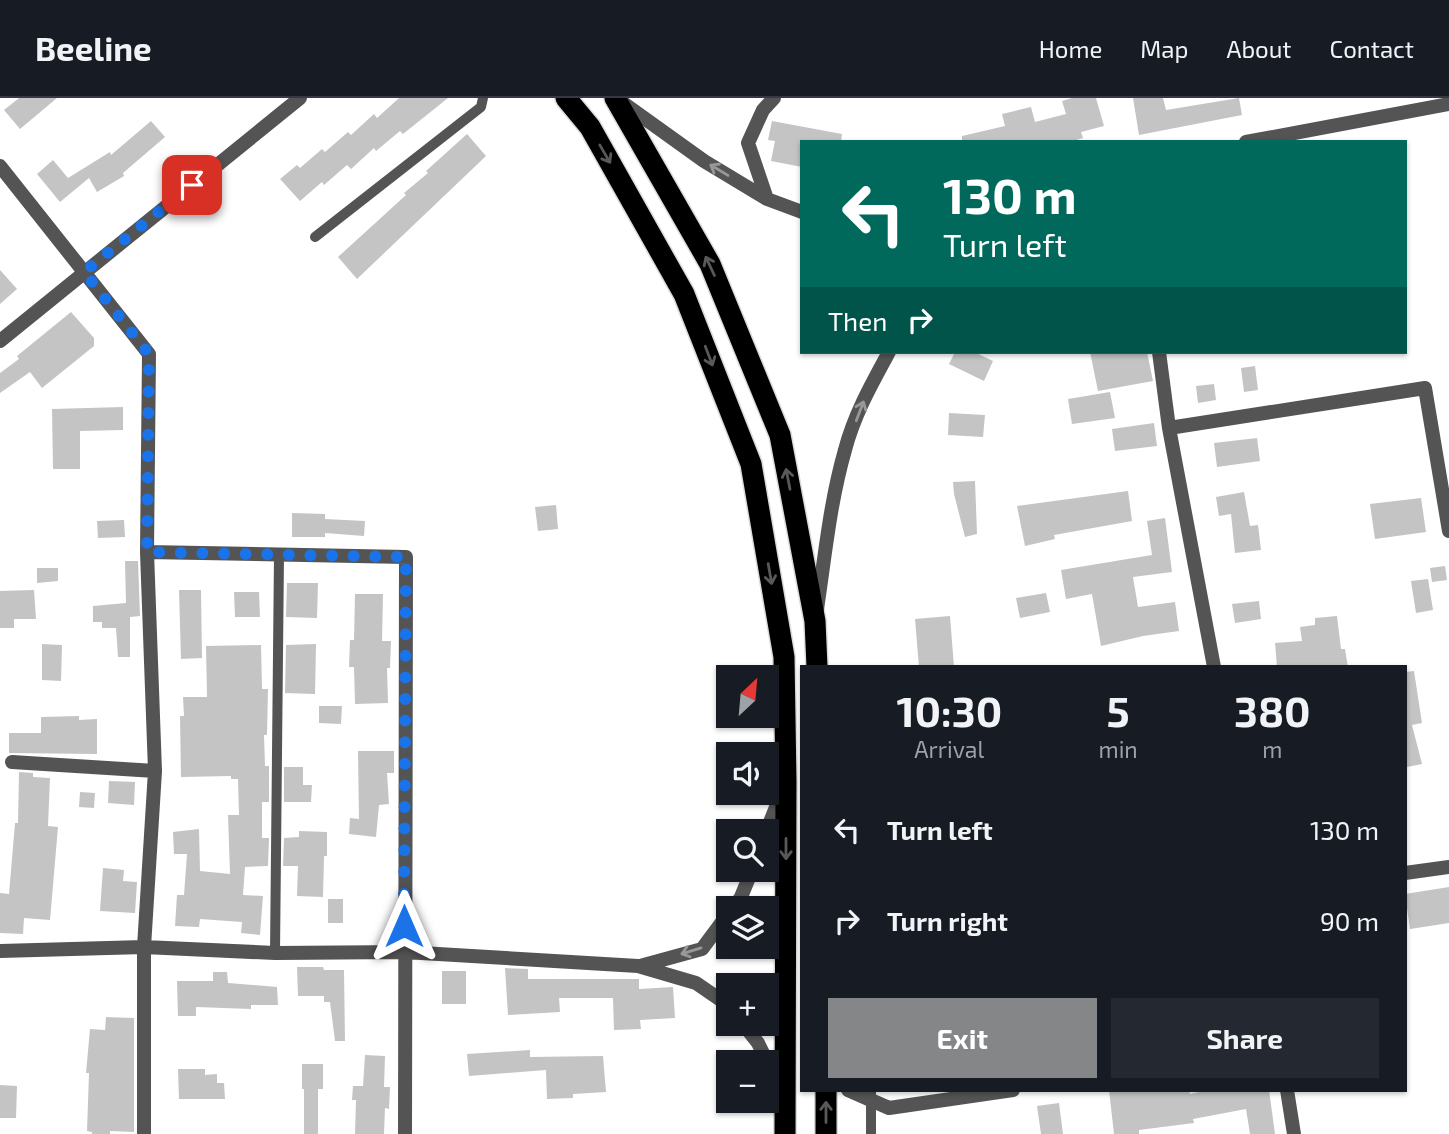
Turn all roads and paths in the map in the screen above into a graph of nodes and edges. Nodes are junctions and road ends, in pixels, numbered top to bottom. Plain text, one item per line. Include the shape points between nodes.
1 (300, 98) edge
2 (483, 98) edge
3 (566, 98) edge
4 (616, 98) edge
5 (774, 98) edge
6 (1449, 104) edge
7 (1257, 140) edge
8 (0, 166) edge
9 (767, 199) junction
10 (800, 211) edge
11 (315, 237) dead end
12 (84, 272) junction
13 (0, 341) edge
14 (888, 354) edge
15 (1159, 354) edge
16 (1169, 428) junction
17 (1449, 531) edge
18 (147, 552) junction
19 (279, 555) junction
20 (816, 621) junction
21 (817, 665) edge
22 (1214, 665) edge
23 (12, 762) dead end
24 (155, 771) junction
25 (786, 781) junction
26 (771, 819) edge
27 (1449, 867) edge
28 (1407, 873) edge
29 (716, 930) edge
30 (144, 947) junction
31 (0, 951) edge
32 (275, 953) junction
33 (404, 953) junction
34 (638, 966) junction
35 (716, 997) edge
36 (752, 1036) edge
37 (826, 1092) edge
38 (999, 1092) edge
39 (1287, 1092) edge
40 (871, 1095) edge
41 (786, 1099) junction
42 (144, 1134) edge
43 (405, 1134) edge
44 (785, 1134) edge
45 (826, 1134) edge
46 (871, 1134) edge
47 (1294, 1134) edge

1 - 12 street
2 - 11 lane via 481,107
3 -> 25 highway via 590,127 684,294 751,464 783,657
9 -> 4 street
20 -> 4 highway via 780,435 710,264
5 - 9 street via 763,110 748,143
6 - 7 street
8 - 12 street
9 - 10 street
12 - 13 street
12 - 18 street via 149,354
20 -> 14 street via 845,449
15 - 16 street
16 - 17 street via 1425,388
16 - 22 street
18 - 19 street
18 - 24 street
19 - 32 lane
19 - 33 street via 406,557
20 - 21 highway
23 - 24 street
24 - 30 street
25 - 26 street
25 -> 41 highway
27 - 28 street
29 -> 34 street via 702,949
30 - 31 street
30 - 32 street
30 - 42 street
32 - 33 street
33 - 34 street
33 - 43 street
34 - 35 street via 696,983
36 - 41 street
45 -> 37 highway
38 - 40 street via 888,1108
39 - 47 street
40 - 46 lane
41 - 44 highway

